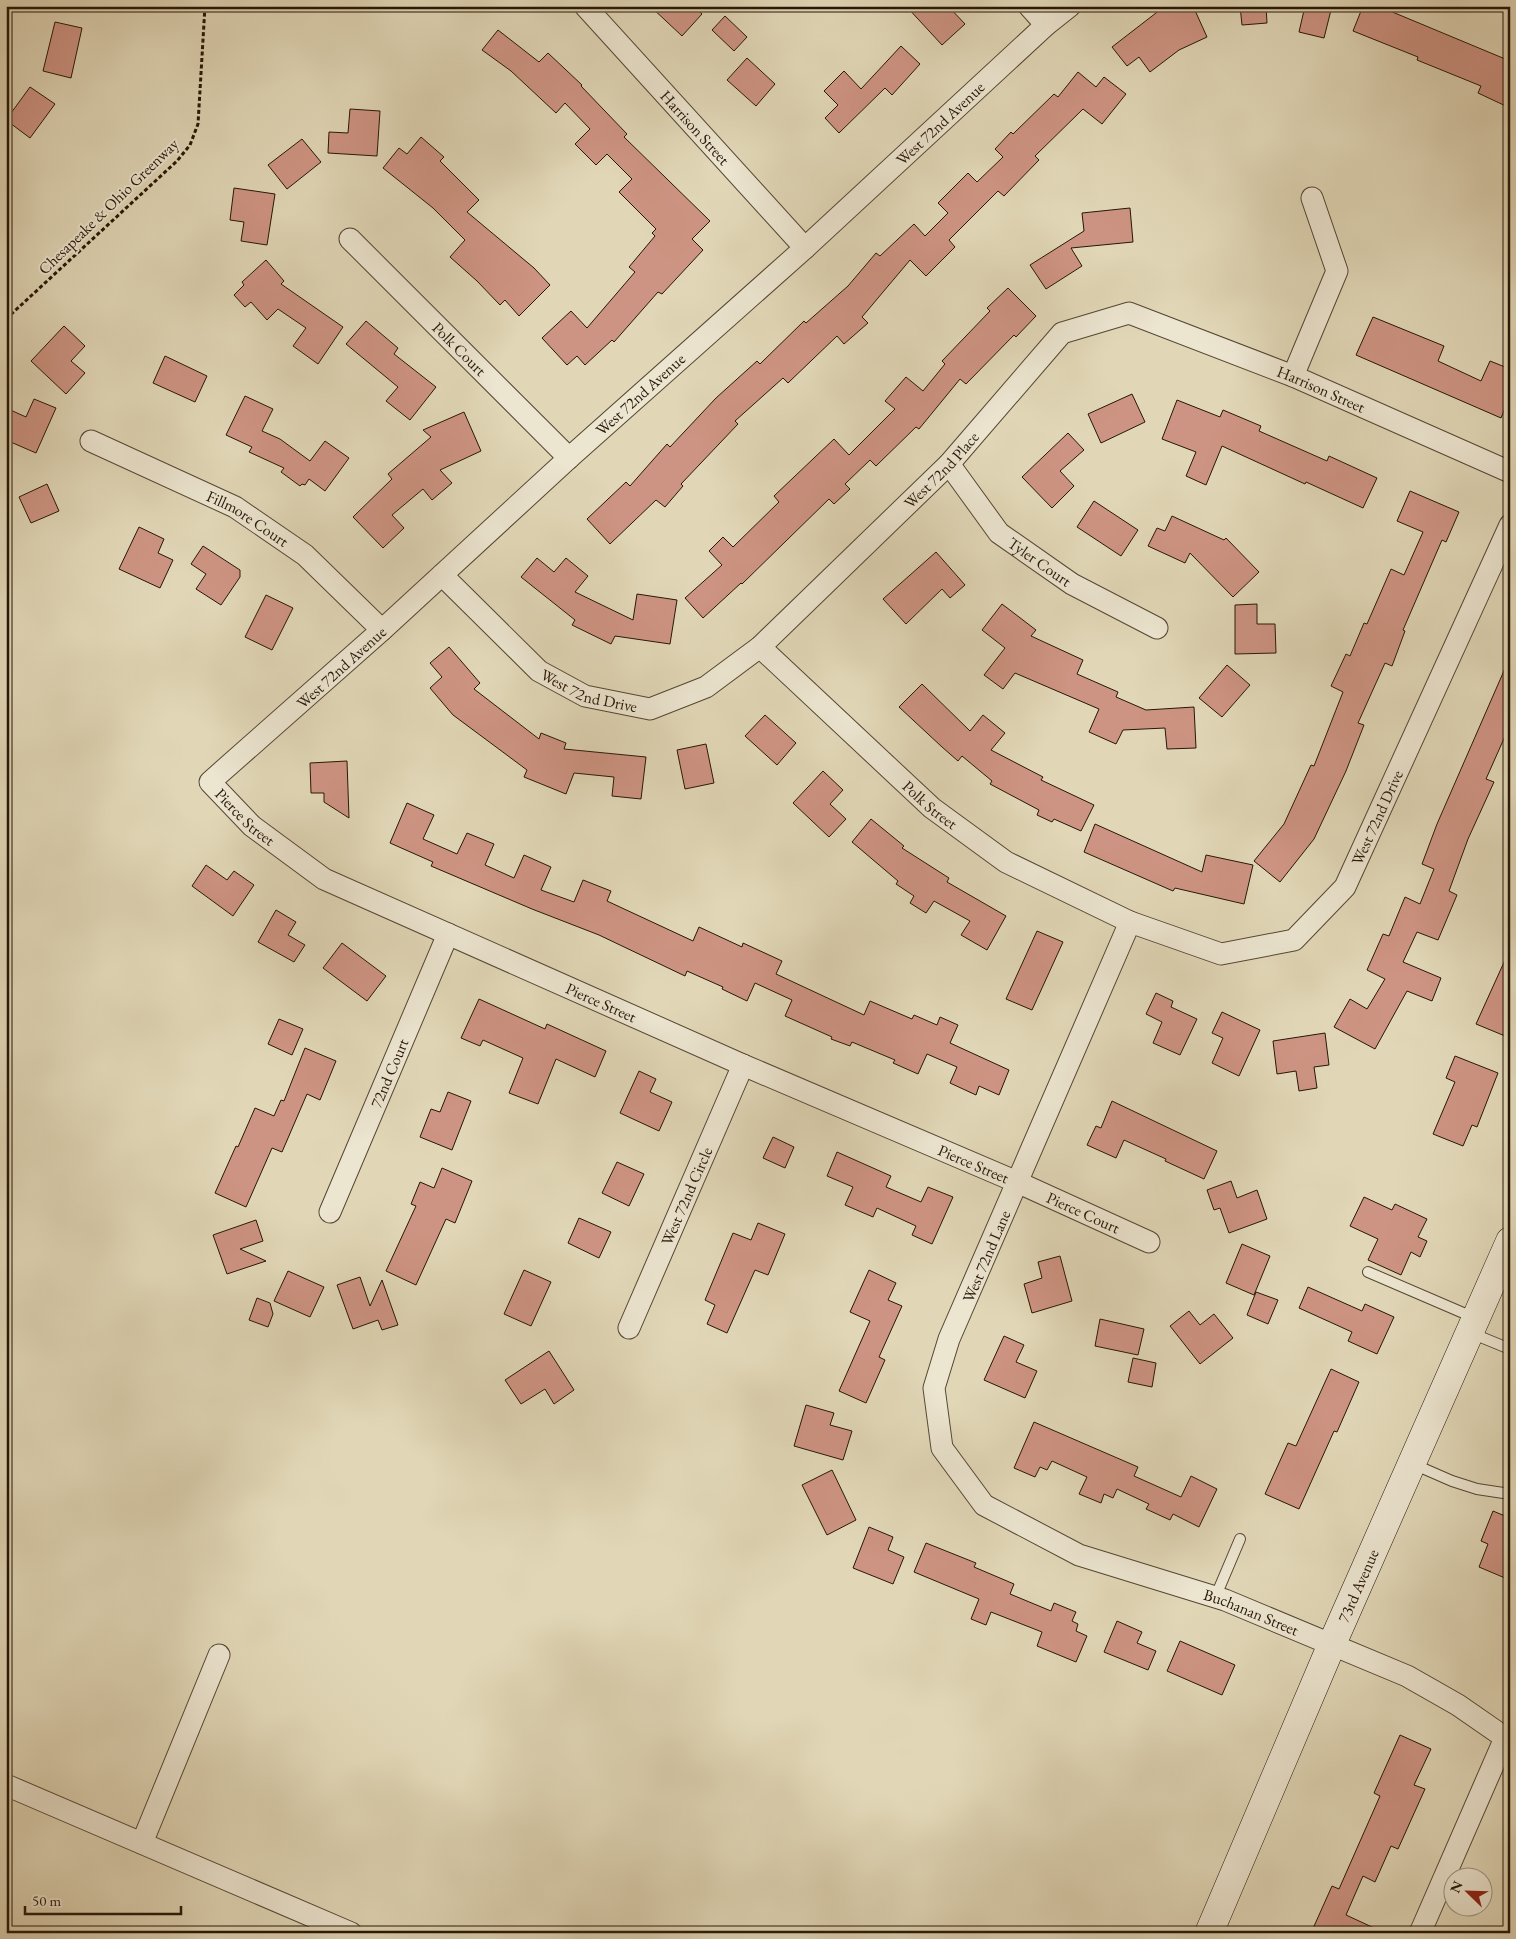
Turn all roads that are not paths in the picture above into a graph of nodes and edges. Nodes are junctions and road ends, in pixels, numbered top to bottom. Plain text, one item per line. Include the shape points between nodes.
1 (585, 6) edge
2 (1030, 6) edge
3 (1070, 6) edge
4 (1046, 25) junction
5 (1312, 198) dead end
6 (350, 239) dead end
7 (805, 248) junction
8 (1129, 313) joint
9 (1293, 376) junction
10 (91, 441) dead end
11 (568, 458) junction
12 (949, 464) junction
13 (1510, 472) edge
14 (1510, 525) edge
15 (442, 575) junction
16 (1157, 628) dead end
17 (382, 630) junction
18 (760, 646) junction
19 (210, 782) joint
20 (1130, 922) junction
21 (448, 934) junction
22 (743, 1065) junction
23 (1017, 1182) junction
24 (330, 1212) dead end
25 (1510, 1241) edge
26 (1149, 1242) dead end
27 (1368, 1272) dead end
28 (1472, 1325) junction
29 (629, 1328) dead end
30 (1510, 1349) edge
31 (1412, 1463) junction
32 (1510, 1494) edge
33 (984, 1505) joint
34 (1240, 1539) dead end
35 (1215, 1598) junction
36 (1332, 1644) junction
37 (219, 1655) dead end
38 (1507, 1740) edge
39 (6, 1785) edge
40 (142, 1844) junction
41 (351, 1933) edge
42 (1209, 1933) edge
43 (1420, 1933) edge

1 - 7 street, Harrison Street
2 - 4 street
3 - 4 street, West 72nd Avenue
4 - 7 street, West 72nd Avenue
5 - 9 street via 1337,271
6 - 11 street, Polk Court
7 - 11 street, West 72nd Avenue
8 - 9 street, Harrison Street
8 - 12 street, West 72nd Place via 1062,333
9 - 13 street, Harrison Street
10 - 17 street, Fillmore Court via 235,507 305,555
11 - 15 street, West 72nd Avenue
12 - 16 street, Tyler Court via 999,533 1072,584
12 - 18 street, West 72nd Place
14 - 20 street, West 72nd Drive via 1345,887 1339,894 1294,940 1221,954
15 - 17 street, West 72nd Avenue
15 - 18 street, West 72nd Drive via 539,671 585,696 650,709 706,687
17 - 19 street, West 72nd Avenue
18 - 20 street, Polk Street via 932,808 1006,862
19 - 21 street, Pierce Street via 252,826 324,879
20 - 23 street, West 72nd Lane
21 - 22 street, Pierce Street
21 - 24 street, 72nd Court
22 - 23 street, Pierce Street
22 - 29 street, West 72nd Circle
23 - 26 street, Pierce Court
23 - 33 street, West 72nd Lane via 949,1339 934,1388 942,1448
25 - 28 street, 73rd Avenue
27 - 28 lane
28 - 30 lane
28 - 31 street, 73rd Avenue
31 - 32 lane via 1477,1489
31 - 36 street, 73rd Avenue
33 - 35 street, Buchanan Street via 1079,1555
34 - 35 lane
35 - 36 street, Buchanan Street
36 - 38 street, Buchanan Street via 1431,1689
36 - 42 street, 73rd Avenue
37 - 40 street
38 - 43 street
39 - 40 street
40 - 41 street

